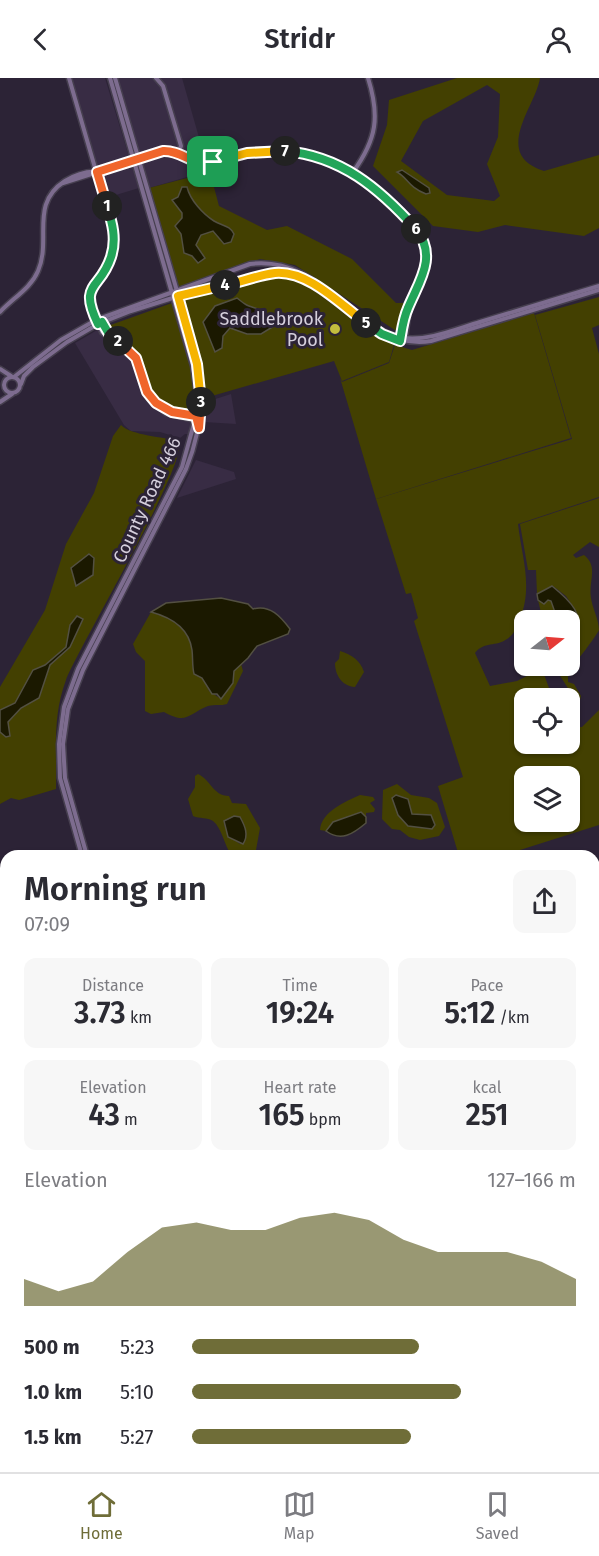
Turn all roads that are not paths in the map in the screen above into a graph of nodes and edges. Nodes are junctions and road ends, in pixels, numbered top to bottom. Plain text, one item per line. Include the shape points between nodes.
1 (69, 78) edge
2 (110, 78) edge
3 (115, 78) edge
4 (156, 78) edge
5 (368, 78) edge
6 (178, 154) junction
7 (136, 159) junction
8 (97, 172) junction
9 (353, 172) junction
10 (599, 288) edge
11 (175, 295) junction
12 (0, 312) edge
13 (99, 321) junction
14 (402, 339) junction
15 (0, 369) edge
16 (0, 376) edge
17 (13, 376) junction
18 (21, 384) junction
19 (4, 385) junction
20 (15, 393) junction
21 (0, 394) edge
22 (0, 402) edge
23 (197, 419) junction
24 (59, 759) junction
25 (64, 764) junction
26 (80, 850) edge
27 (85, 850) edge

1 - 8 main road
2 - 7 main road, County Road 466
3 - 7 main road, County Road 466
4 - 6 main road via 163,86 181,146
5 - 9 main road via 376,116 366,154
6 - 7 main road via 163,151
6 - 9 main road via 203,164 247,153 282,150 318,156
7 - 8 main road
7 - 11 main road, County Road 466
8 - 12 main road via 63,183 49,197 44,208 38,271
8 - 13 main road via 114,236 111,257 97,281 93,298
9 - 14 main road via 380,192 423,240 427,263
10 - 14 main road via 431,341
11 - 13 main road
11 - 14 main road via 268,274 291,274 382,334
11 - 14 main road via 244,266 273,264 301,273
11 - 23 main road, County Road 466 via 193,366
11 - 23 main road, County Road 466 via 200,377
13 - 17 main road via 61,340
13 - 18 main road via 55,350 24,376
13 - 23 main road via 134,359 149,399 159,409
15 - 17 main road
16 - 19 main road
17 - 18 main road
17 - 19 main road
18 - 20 main road
19 - 20 main road via 7,391
19 - 21 main road
20 - 22 main road
23 - 24 main road, County Road 466 via 182,467 73,681 61,724
23 - 25 main road, County Road 466 via 199,428 186,469 77,683 65,726
24 - 25 main road
24 - 26 main road, County Road 466 via 63,790
25 - 27 main road, County Road 466 via 71,806

